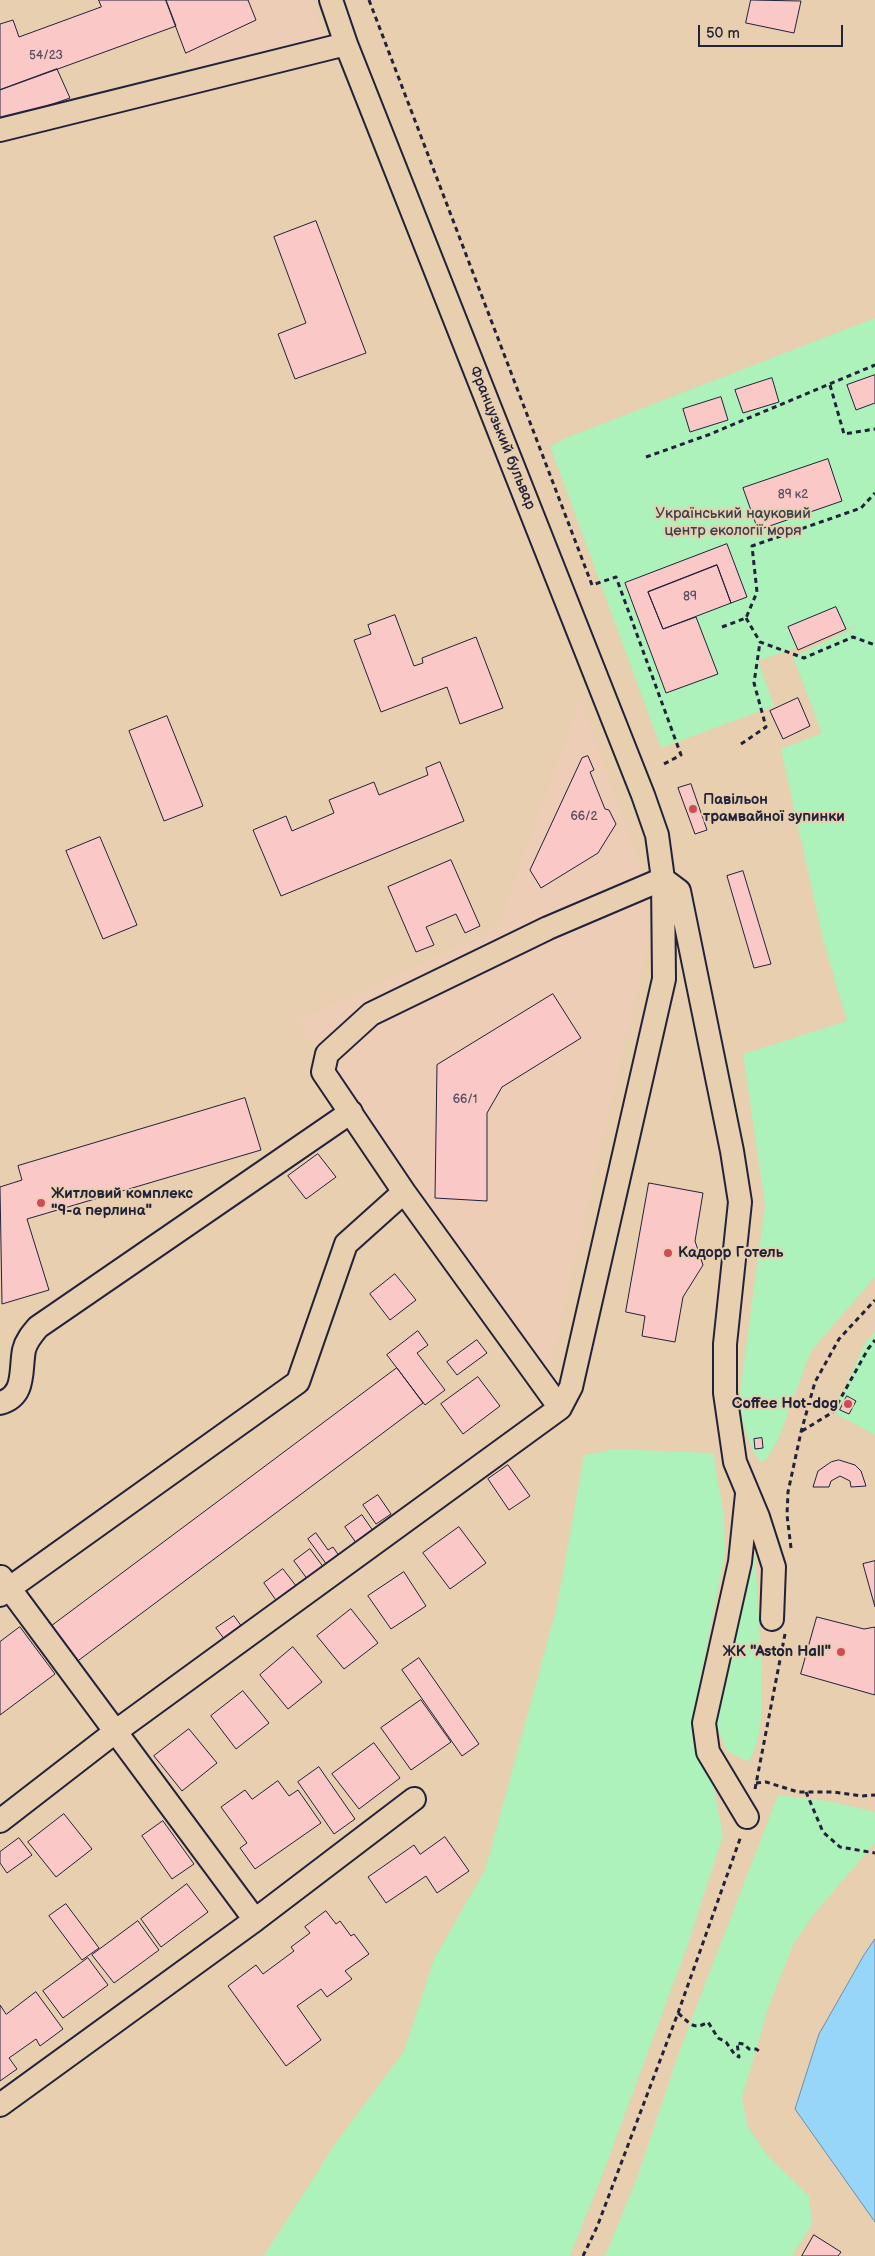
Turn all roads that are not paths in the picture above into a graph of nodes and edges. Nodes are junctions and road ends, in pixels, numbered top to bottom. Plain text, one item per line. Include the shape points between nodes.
1 (331, 0) edge
2 (346, 44) junction
3 (0, 130) edge
4 (663, 879) junction
5 (351, 1112) junction
6 (404, 1192) junction
7 (0, 1403) edge
8 (560, 1408) junction
9 (747, 1491) junction
10 (3, 1587) edge
11 (772, 1619) dead end
12 (115, 1732) junction
13 (414, 1799) dead end
14 (747, 1817) dead end
15 (0, 1821) edge
16 (255, 1920) junction
17 (0, 2105) edge

1 - 2 street, Французький бульвар
2 - 3 street
2 - 4 street, Французький бульвар via 643,795 657,836
4 - 5 street via 548,928 371,1014 327,1054 323,1072
4 - 8 street, Французький бульвар via 664,978 570,1387
4 - 9 street via 679,891 740,1202 725,1344 725,1393 735,1462
5 - 6 street
5 - 7 street via 38,1327 24,1349 22,1381 16,1393
6 - 8 street
6 - 10 street via 346,1244 298,1382
8 - 12 street
9 - 11 street via 774,1567
9 - 14 street via 740,1562 704,1723 708,1752
10 - 12 street
12 - 15 street
12 - 16 street
13 - 16 street
16 - 17 street

